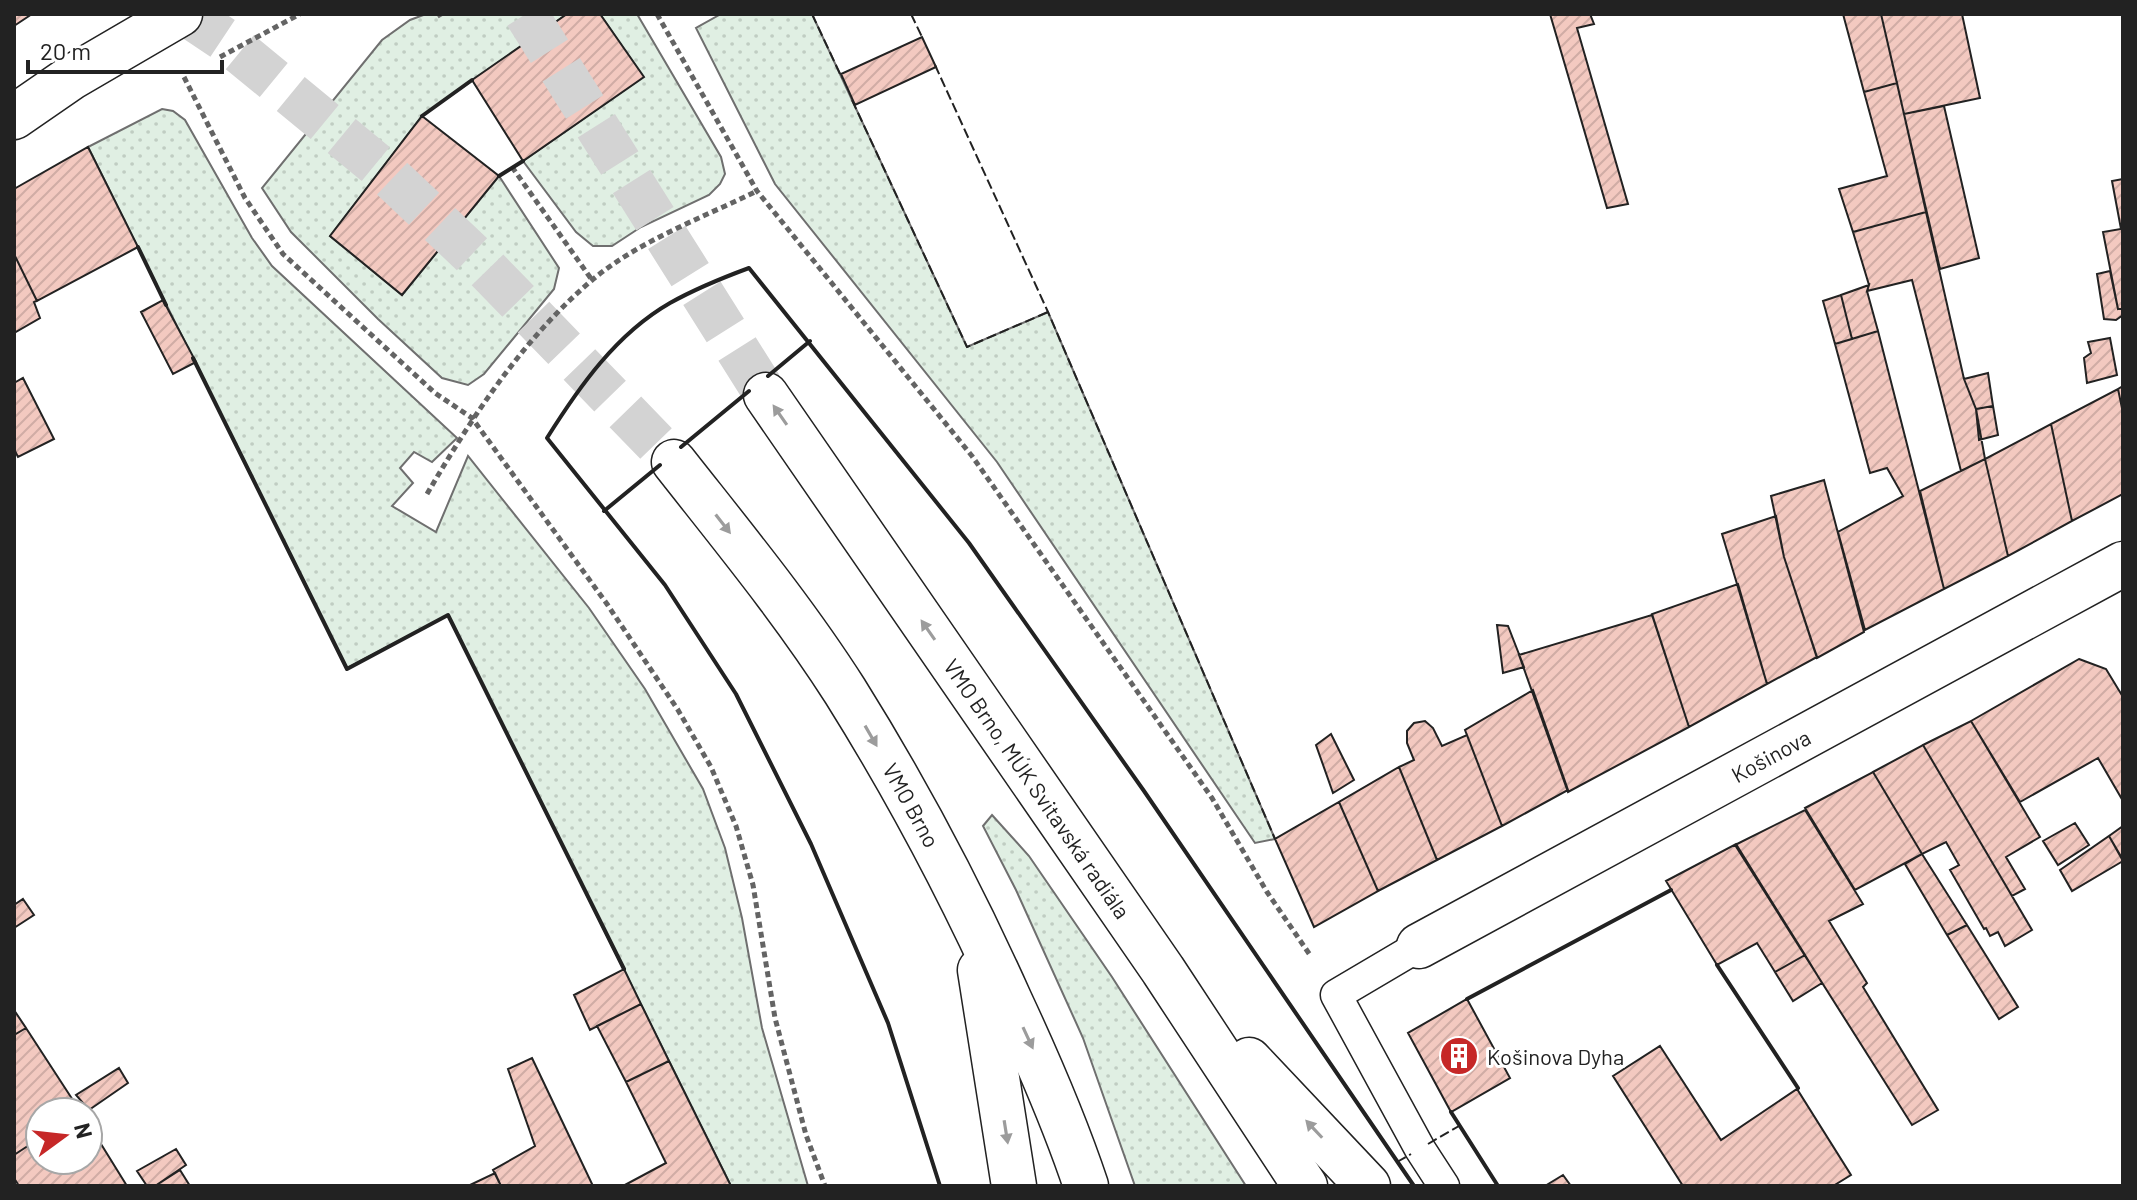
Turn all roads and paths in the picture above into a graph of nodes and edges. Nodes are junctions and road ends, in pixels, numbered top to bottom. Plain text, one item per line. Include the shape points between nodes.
1 (657, 14) edge
2 (169, 20) edge
3 (14, 117) edge
4 (512, 167) dead end
5 (757, 191) junction
6 (592, 280) junction
7 (766, 395) tunnel mouth
8 (472, 418) junction
9 (674, 462) tunnel mouth
10 (427, 494) dead end
11 (2122, 567) edge
12 (972, 916) junction
13 (1419, 946) joint
14 (1163, 970) junction
15 (1336, 995) junction
16 (825, 1186) edge
17 (1014, 1186) edge
18 (1086, 1186) edge
19 (1305, 1186) edge
20 (1368, 1186) edge
21 (1444, 1186) edge

1 - 5 path
2 - 3 main road
2 - 8 path via 245,198 283,254 435,393
4 - 6 path
5 - 6 path via 644,246
5 - 15 path via 972,456 1212,798
6 - 8 path via 534,338
14 -> 7 main road, VMO Brno, MÚK Svitavská radiála
8 - 10 path
8 - 16 path via 607,604 711,767 753,885 775,1018
9 -> 12 main road, VMO Brno via 844,689
11 - 13 main road, Košinova
12 -> 17 main road
12 -> 18 main road, VMO Brno via 1037,1058
13 - 15 lane
14 - 19 main road, VMO Brno, MÚK Svitavská radiála
20 -> 14 main road
15 - 21 lane

